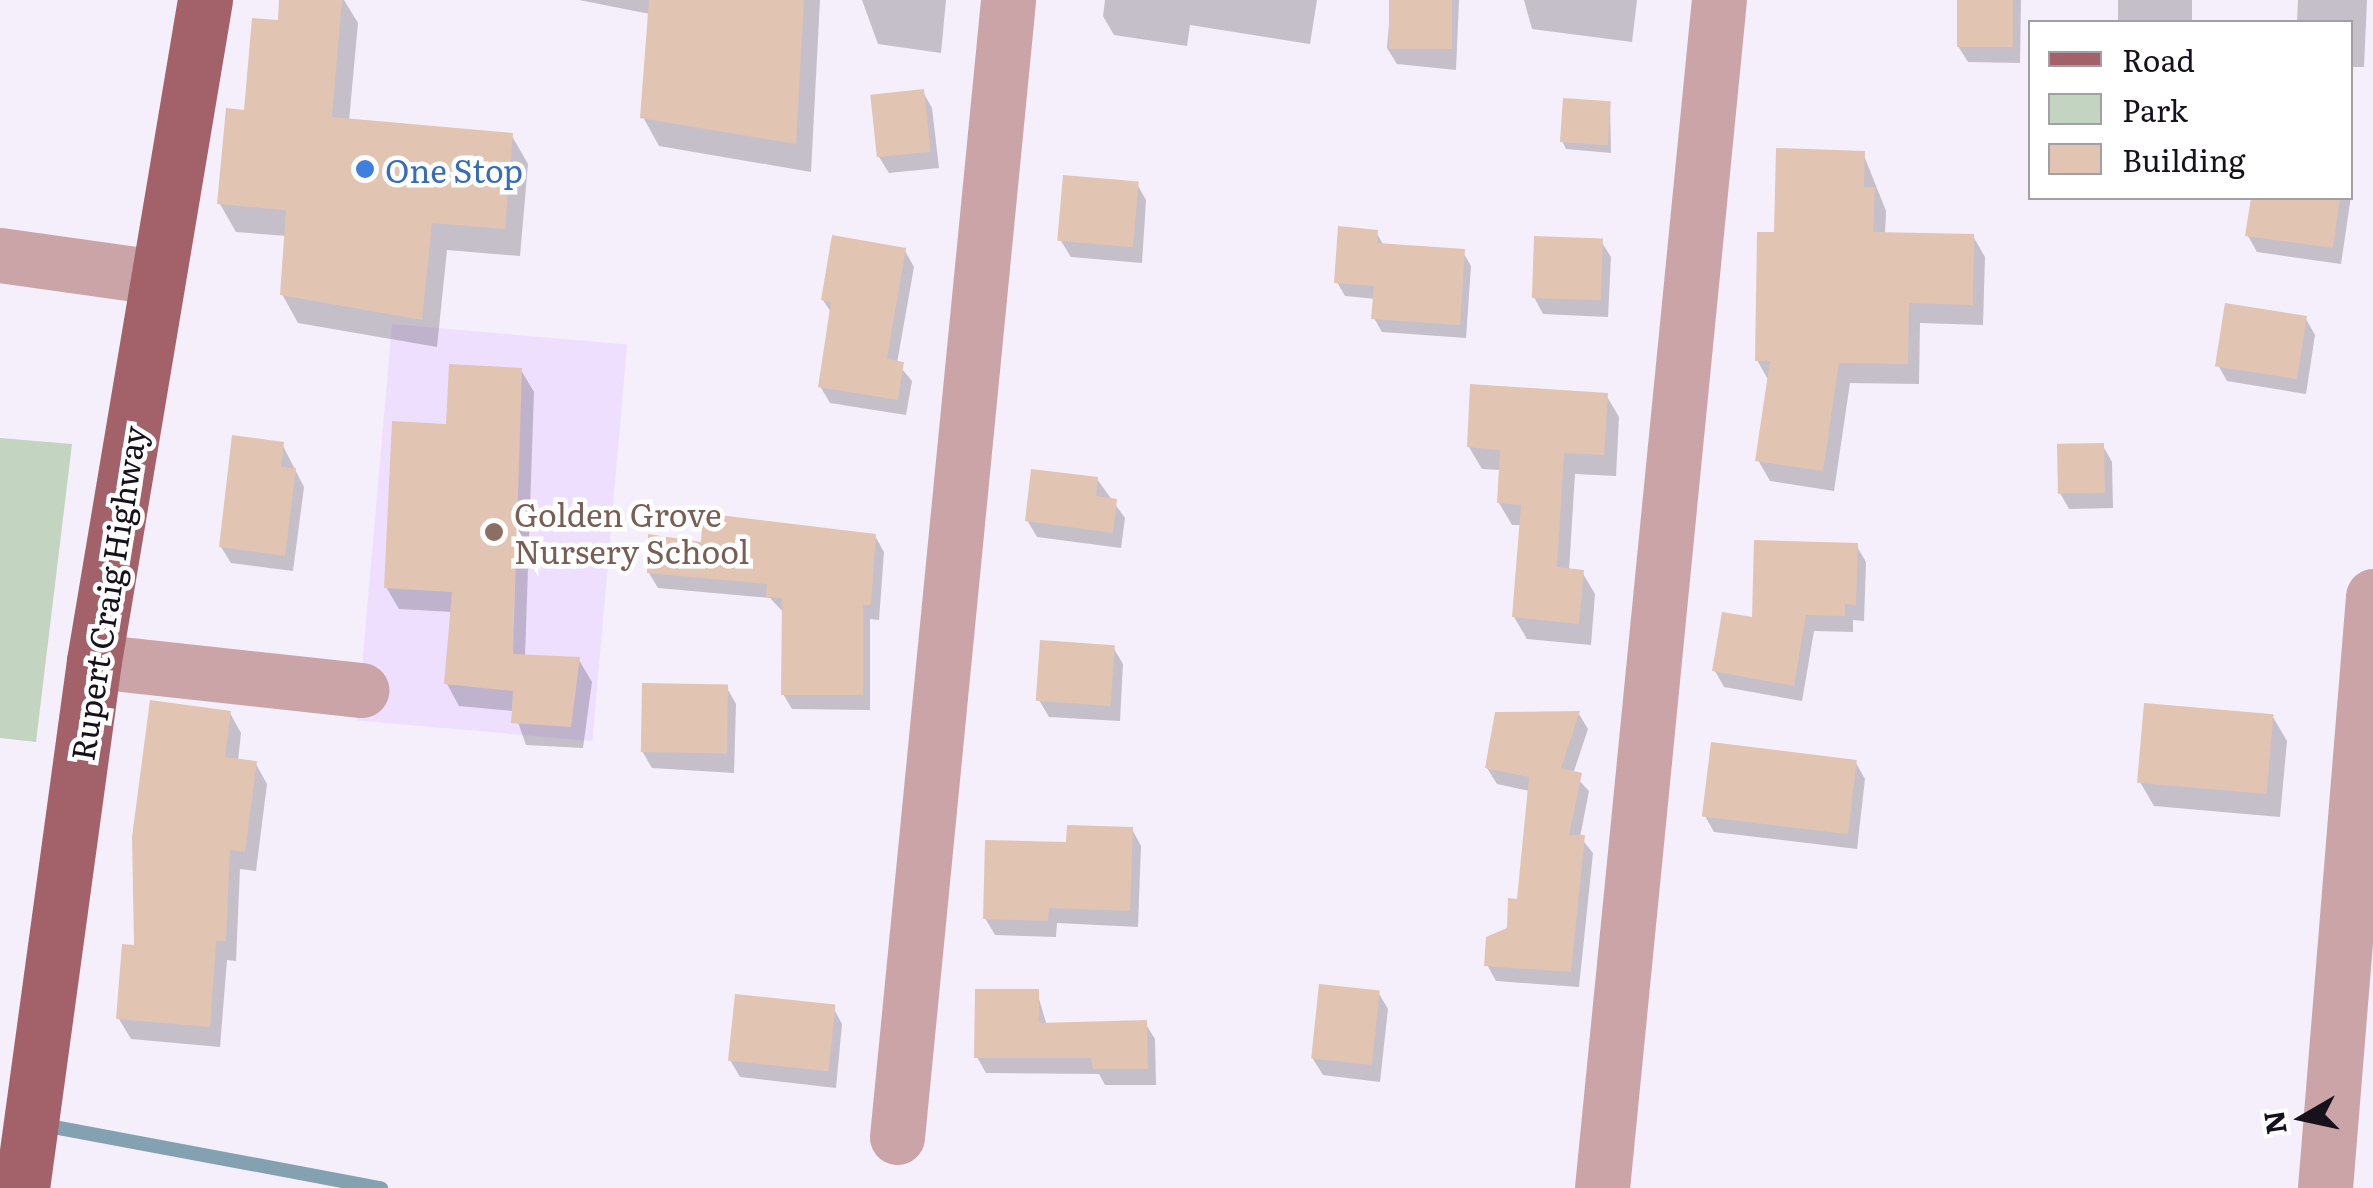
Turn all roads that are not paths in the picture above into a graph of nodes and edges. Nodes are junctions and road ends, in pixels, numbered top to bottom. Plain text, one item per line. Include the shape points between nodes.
1 (205, 0) edge
2 (1008, 0) edge
3 (1718, 0) edge
4 (0, 256) edge
5 (156, 277) junction
6 (2373, 596) edge
7 (94, 661) junction
8 (361, 690) dead end
9 (897, 1137) dead end
10 (22, 1184) edge
11 (1602, 1188) edge
12 (2324, 1188) edge

1 - 5 main road, Rupert Craig Highway
2 - 9 street
3 - 11 street
4 - 5 street
5 - 7 main road, Rupert Craig Highway
6 - 12 street
7 - 8 street
7 - 10 main road, Rupert Craig Highway

